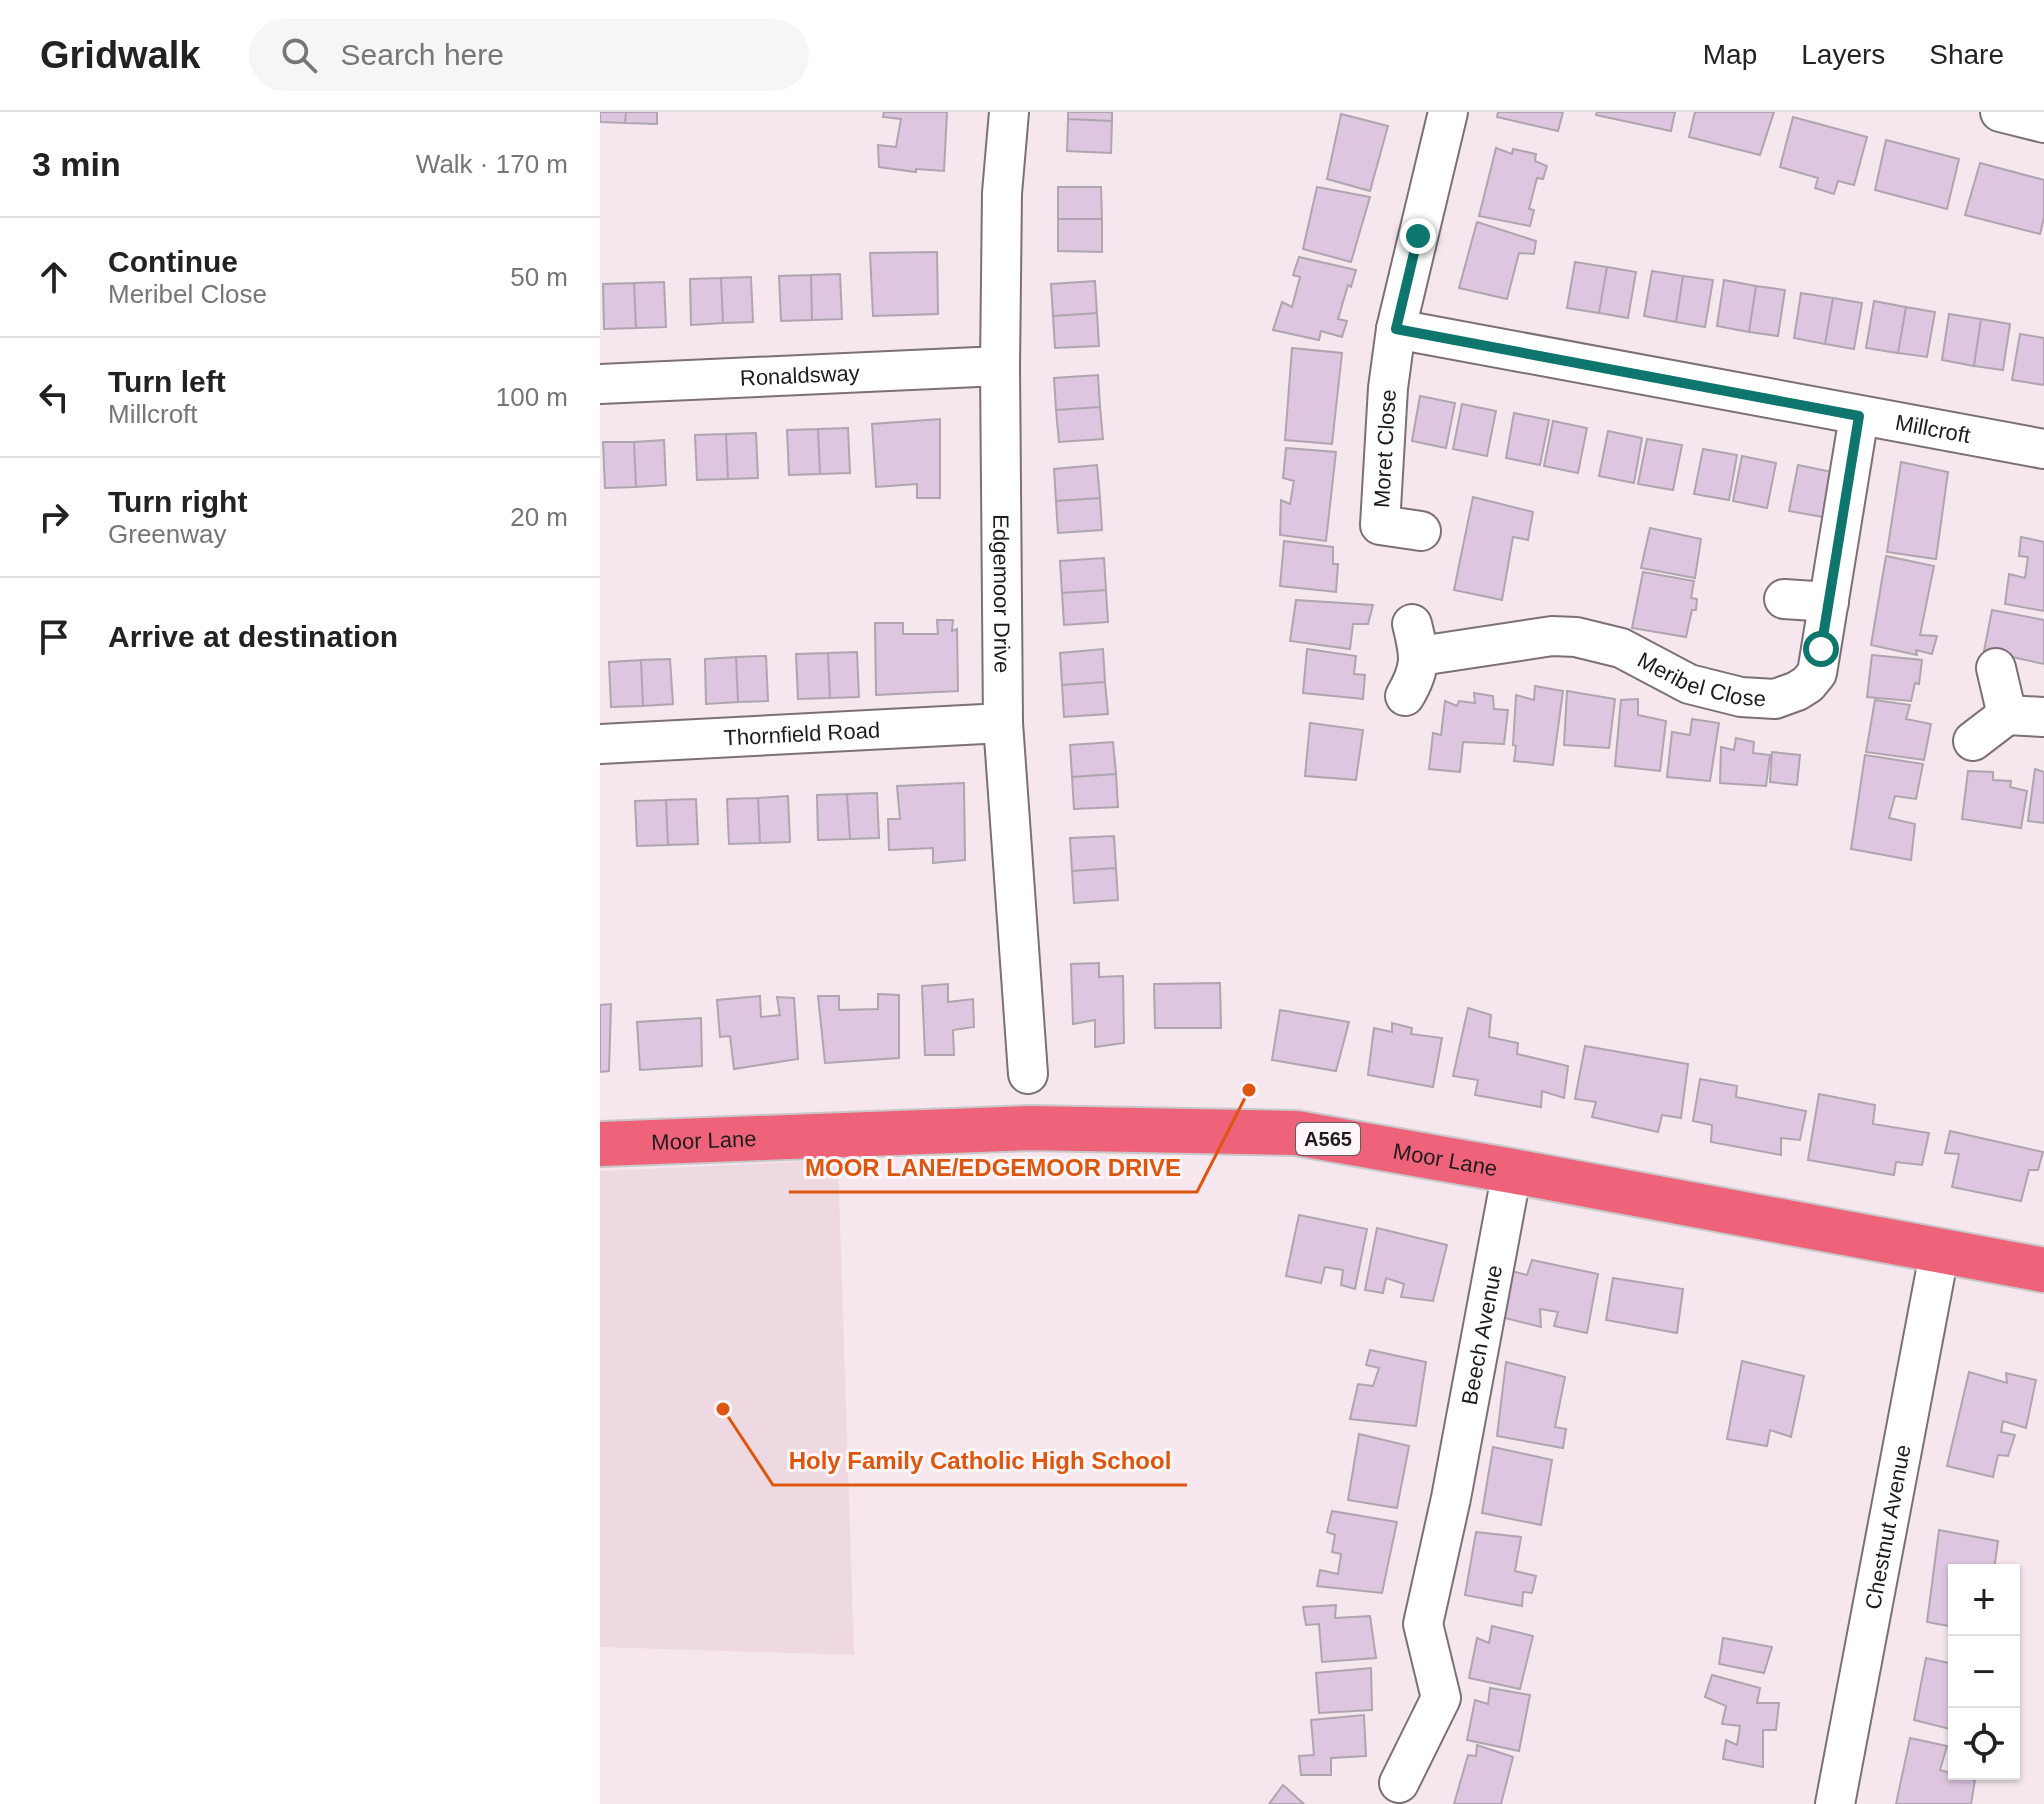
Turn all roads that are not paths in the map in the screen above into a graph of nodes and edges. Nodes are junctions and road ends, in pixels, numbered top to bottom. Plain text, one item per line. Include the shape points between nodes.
1 (1009, 112) edge
2 (1448, 112) edge
3 (2000, 112) edge
4 (2044, 123) edge
5 (1396, 329) junction
6 (1000, 366) junction
7 (600, 384) edge
8 (1859, 416) junction
9 (2044, 449) edge
10 (1421, 531) dead end
11 (1784, 599) dead end
12 (1829, 602) junction
13 (1996, 668) dead end
14 (1405, 696) dead end
15 (2026, 716) edge
16 (1003, 723) junction
17 (1973, 741) dead end
18 (600, 744) edge
19 (1028, 1074) dead end
20 (600, 1144) edge
21 (1512, 1171) junction
22 (1940, 1249) junction
23 (2044, 1270) edge
24 (1399, 1783) dead end
25 (1835, 1804) edge

1 - 6 street, Edgemoor Drive via 1002,193
2 - 5 street
3 - 4 street
5 - 8 street, Millcroft
5 - 10 street, Moret Close via 1380,525
6 - 7 street, Ronaldsway
6 - 16 street, Edgemoor Drive
8 - 9 street, Millcroft
8 - 12 street, Meribel Close
11 - 12 street
12 - 14 street, Meribel Close via 1817,673 1808,684 1775,699 1689,684 1621,648 1552,636 1416,640 1415,678
13 - 15 street
15 - 17 street
16 - 18 street, Thornfield Road
16 - 19 street, Edgemoor Drive
20 - 21 highway, Moor Lane / A565 via 1029,1128 1296,1133
21 - 22 highway, Moor Lane / A565
21 - 24 street, Beech Avenue via 1423,1624 1441,1698
22 - 23 highway, Moor Lane / A565
22 - 25 street, Chestnut Avenue

